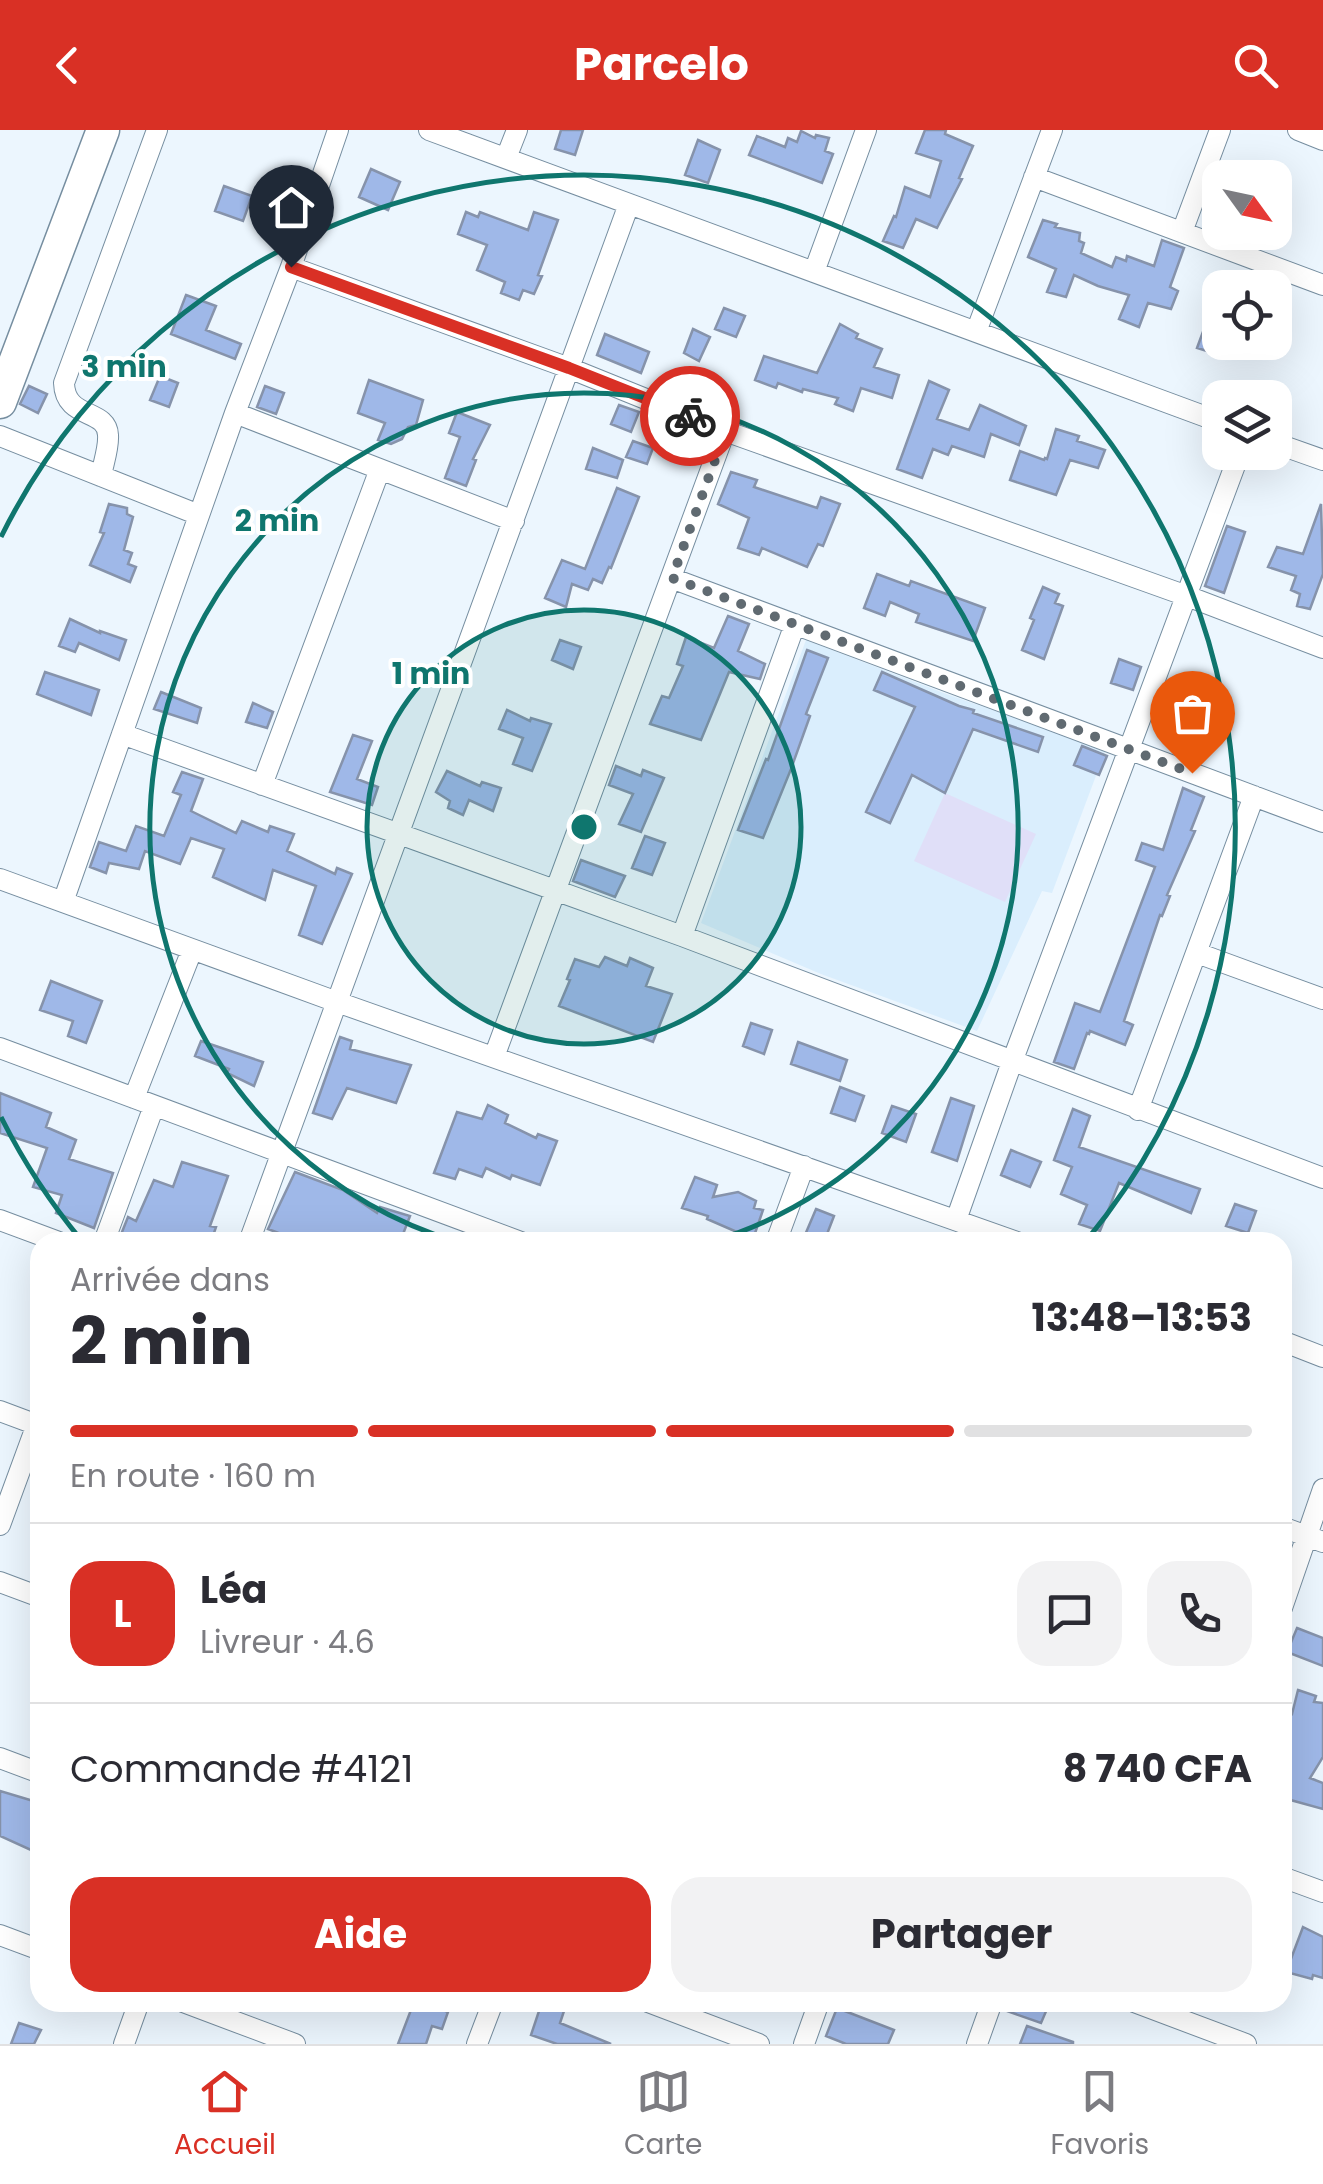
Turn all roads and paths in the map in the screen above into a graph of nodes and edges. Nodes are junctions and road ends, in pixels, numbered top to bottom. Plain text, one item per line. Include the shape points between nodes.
1 (102, 130) edge
2 (157, 130) edge
3 (338, 130) edge
4 (429, 130) edge
5 (517, 130) edge
6 (866, 130) edge
7 (1052, 130) edge
8 (1220, 130) edge
9 (1298, 130) edge
10 (1323, 140) edge
11 (506, 158) junction
12 (1034, 177) junction
13 (629, 204) junction
14 (1182, 232) junction
15 (291, 267) junction
16 (814, 272) junction
17 (1323, 286) edge
18 (976, 332) junction
19 (569, 368) junction
20 (0, 402) edge
21 (235, 413) junction
22 (1202, 415) edge
23 (726, 430) junction
24 (0, 436) edge
25 (1292, 446) edge
26 (1321, 453) edge
27 (380, 469) junction
28 (1233, 470) edge
29 (101, 476) junction
30 (199, 516) junction
31 (514, 520) junction
32 (672, 578) junction
33 (1186, 596) junction
34 (795, 624) junction
35 (1323, 648) edge
36 (122, 734) junction
37 (1130, 750) junction
38 (262, 785) junction
39 (1254, 796) junction
40 (1323, 822) edge
41 (398, 834) junction
42 (0, 879) edge
43 (557, 890) junction
44 (63, 902) junction
45 (682, 936) junction
46 (192, 950) junction
47 (1197, 953) junction
48 (1323, 999) edge
49 (337, 1002) junction
50 (0, 1048) edge
51 (494, 1057) junction
52 (1012, 1062) junction
53 (144, 1102) junction
54 (1138, 1110) junction
55 (282, 1153) junction
56 (804, 1166) junction
57 (1323, 1178) edge
58 (0, 1220) edge
59 (956, 1220) junction
60 (32, 1232) edge
61 (107, 1232) edge
62 (253, 1232) edge
63 (494, 1232) edge
64 (780, 1232) edge
65 (989, 1232) edge
66 (1292, 1346) edge
67 (1323, 1357) edge
68 (0, 1411) edge
69 (30, 1419) edge
70 (30, 1446) edge
71 (1323, 1489) edge
72 (0, 1525) edge
73 (1315, 1539) edge
74 (0, 1582) edge
75 (1292, 1587) edge
76 (30, 1593) edge
77 (0, 1758) edge
78 (30, 1769) edge
79 (1292, 1881) edge
80 (1323, 1892) edge
81 (0, 1935) edge
82 (30, 1946) edge
83 (135, 2012) edge
84 (210, 2012) edge
85 (489, 2012) edge
86 (674, 2012) edge
87 (815, 2012) edge
88 (988, 2012) edge
89 (1161, 2012) edge
90 (124, 2044) edge
91 (295, 2044) edge
92 (478, 2044) edge
93 (758, 2044) edge
94 (804, 2044) edge
95 (977, 2044) edge
96 (1246, 2044) edge

1 - 20 main road
2 - 29 street via 64,383 70,404 106,426
3 - 15 street
4 - 11 street
5 - 11 street
6 - 16 street
7 - 12 street
8 - 14 street
9 - 10 street
11 - 13 street
12 - 14 street
12 - 18 street
13 - 16 street
13 - 19 street
14 - 17 street
15 - 19 street
15 - 21 street
16 - 18 street
18 - 22 street
19 - 23 street
19 - 31 street
21 - 27 street
21 - 30 street
23 - 32 street
23 - 33 street
24 - 29 street
25 - 26 street
27 - 31 street
27 - 38 street
28 - 33 street
29 - 30 street
30 - 36 street
31 - 41 street
32 - 34 street
32 - 43 street
33 - 35 street
33 - 37 street
34 - 37 street
34 - 45 street
36 - 38 street
36 - 44 street
37 - 39 street
37 - 52 street
38 - 41 street
39 - 40 street
39 - 47 street
41 - 43 street
41 - 49 street
42 - 44 street
43 - 45 street
43 - 51 street
44 - 46 street
45 - 52 street
46 - 49 street
46 - 53 street
47 - 48 street
47 - 54 street
49 - 51 street
49 - 55 street
50 - 53 street
51 - 56 street
52 - 54 street
52 - 59 street
53 - 55 street
53 - 61 street
54 - 57 street
55 - 62 street
55 - 63 street
56 - 59 street
56 - 64 street
58 - 60 street
59 - 65 street
66 - 67 street
68 - 69 street
70 - 72 street
71 - 73 street
73 - 75 street
74 - 76 street
77 - 78 street
79 - 80 street
81 - 82 street
83 - 90 street
84 - 91 street
85 - 92 street
86 - 93 street
87 - 94 street
88 - 95 street
89 - 96 street

